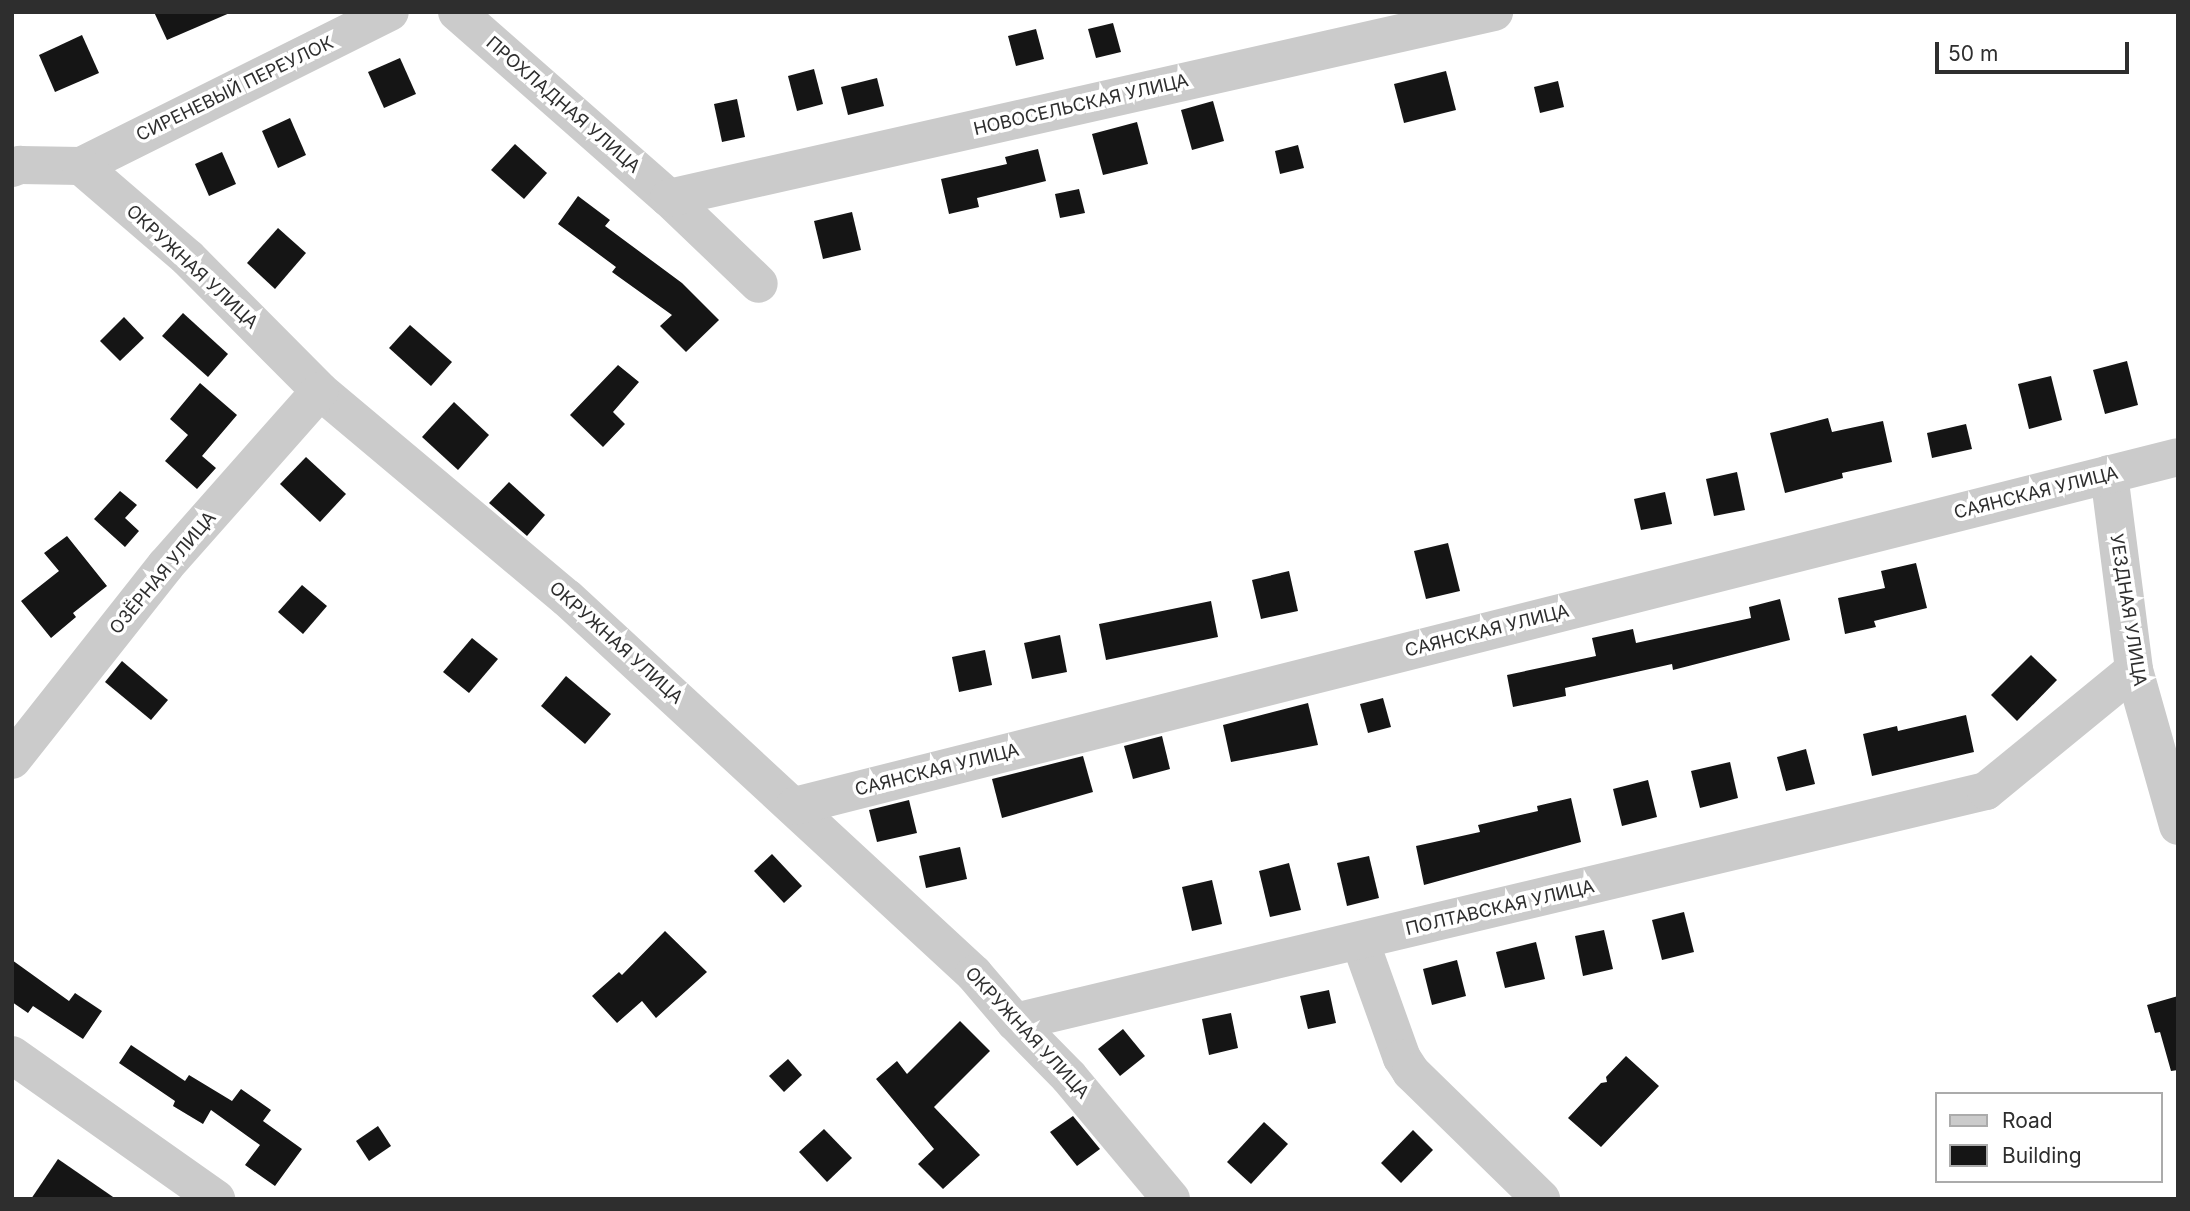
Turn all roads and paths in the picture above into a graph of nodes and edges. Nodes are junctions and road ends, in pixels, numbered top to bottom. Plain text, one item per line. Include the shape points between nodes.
1 (390, 12) edge
2 (457, 12) edge
3 (1494, 12) edge
4 (81, 166) junction
5 (12, 168) edge
6 (669, 198) junction
7 (759, 285) dead end
8 (320, 391) junction
9 (2178, 457) edge
10 (2109, 474) junction
11 (2134, 670) junction
12 (12, 760) edge
13 (795, 806) junction
14 (2178, 826) edge
15 (1360, 941) junction
16 (1014, 1022) junction
17 (12, 1055) edge
18 (216, 1199) edge
19 (1171, 1199) edge
20 (1541, 1199) edge

1 - 4 street, СИРЕНЕВЫЙ ПЕРЕУЛОК
2 - 6 street, ПРОХЛАДНАЯ УЛИЦА
3 - 6 street, НОВОСЕЛЬСКАЯ УЛИЦА
4 - 5 street
4 - 8 street, ОКРУЖНАЯ УЛИЦА via 188,258
6 - 7 street, ПРОХЛАДНАЯ УЛИЦА
8 - 12 street, ОЗЁРНАЯ УЛИЦА via 166,565
8 - 13 street, ОКРУЖНАЯ УЛИЦА via 540,574
9 - 10 street, САЯНСКАЯ УЛИЦА
10 - 11 street, УЕЗДНАЯ УЛИЦА
10 - 13 street, САЯНСКАЯ УЛИЦА
11 - 14 street, УЕЗДНАЯ УЛИЦА
11 - 15 street, ПОЛТАВСКАЯ УЛИЦА via 1986,791
13 - 16 street, ОКРУЖНАЯ УЛИЦА via 974,974
15 - 16 street, ПОЛТАВСКАЯ УЛИЦА
15 - 20 street via 1410,1072
16 - 19 street, ОКРУЖНАЯ УЛИЦА via 1069,1077
17 - 18 street

